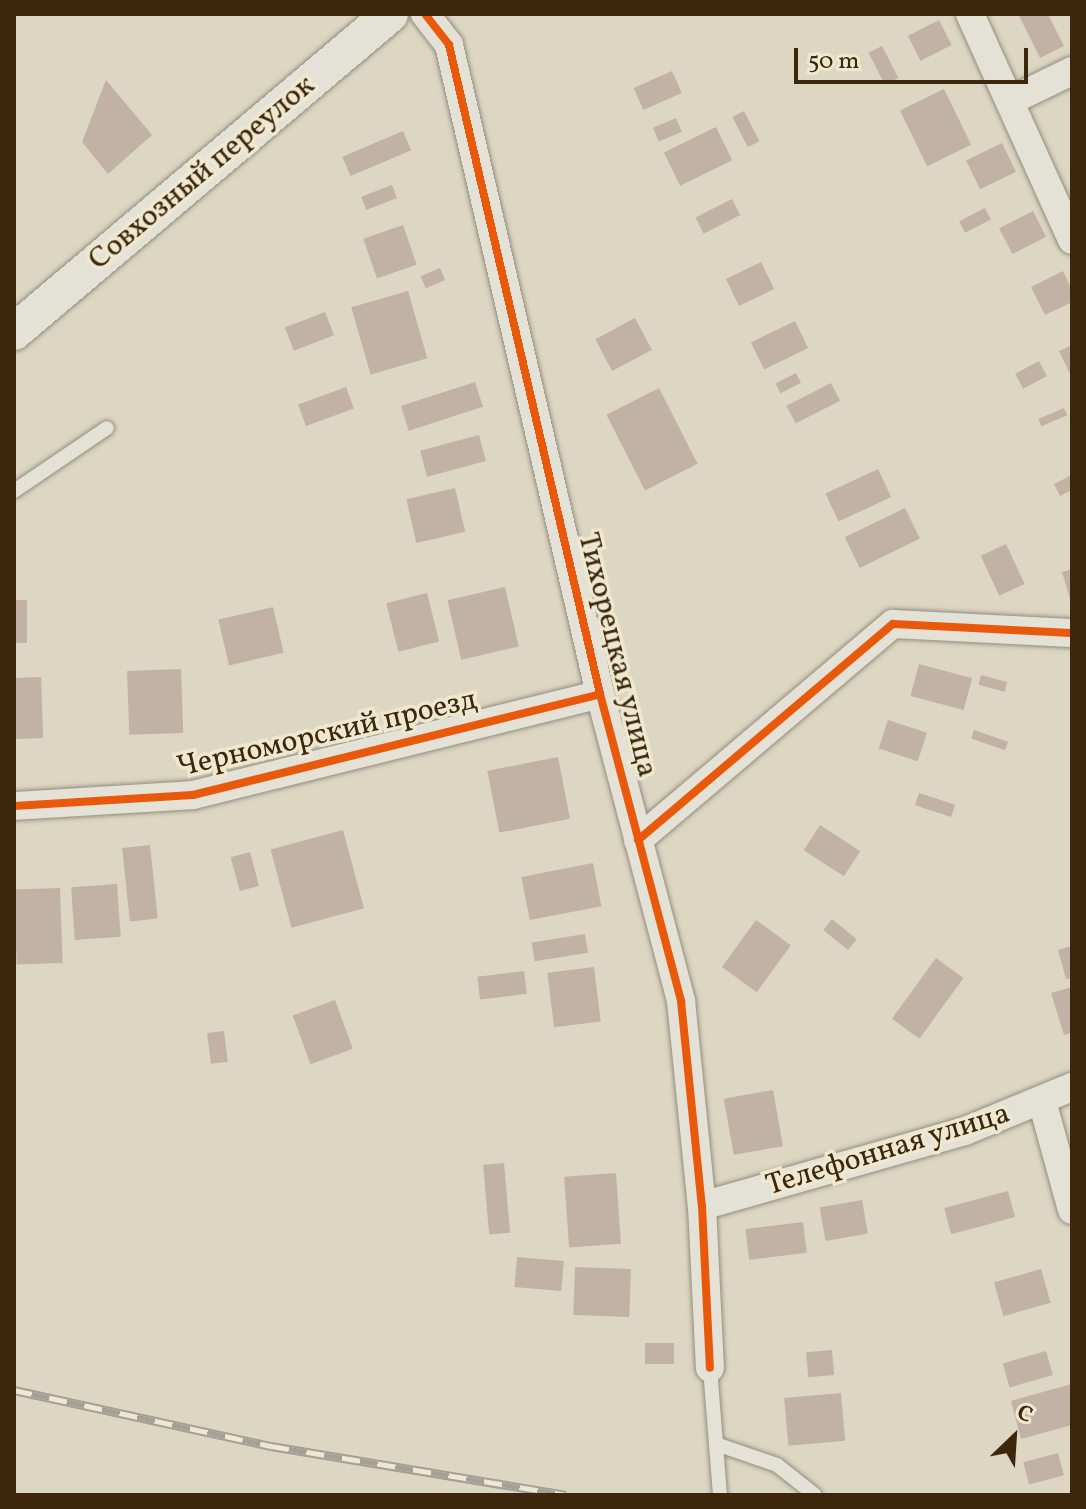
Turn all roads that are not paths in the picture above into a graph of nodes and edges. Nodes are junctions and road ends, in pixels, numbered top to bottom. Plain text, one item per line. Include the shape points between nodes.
1 (390, 14) edge
2 (425, 14) edge
3 (970, 14) edge
4 (1072, 71) edge
5 (1010, 101) junction
6 (1072, 240) edge
7 (14, 332) edge
8 (107, 428) dead end
9 (14, 491) edge
10 (1072, 633) edge
11 (600, 694) junction
12 (14, 806) edge
13 (638, 840) junction
14 (1072, 1087) edge
15 (1042, 1101) junction
16 (702, 1206) junction
17 (1072, 1210) edge
18 (710, 1368) joint
19 (716, 1444) junction
20 (720, 1495) edge
21 (815, 1495) edge

1 - 7 street, Совхозный переулок
2 - 11 street, Тихорецкая улица via 449,45
3 - 5 street
4 - 5 street
5 - 6 street
8 - 9 lane
10 - 13 street via 893,624
11 - 12 street, Черноморский проезд via 193,795
11 - 13 street, Тихорецкая улица
13 - 16 street, Тихорецкая улица via 681,1001
14 - 15 street, Телефонная улица
15 - 16 street, Телефонная улица via 965,1131
15 - 17 street
16 - 18 street, Тихорецкая улица
18 - 19 lane
19 - 20 lane
19 - 21 lane via 777,1465

